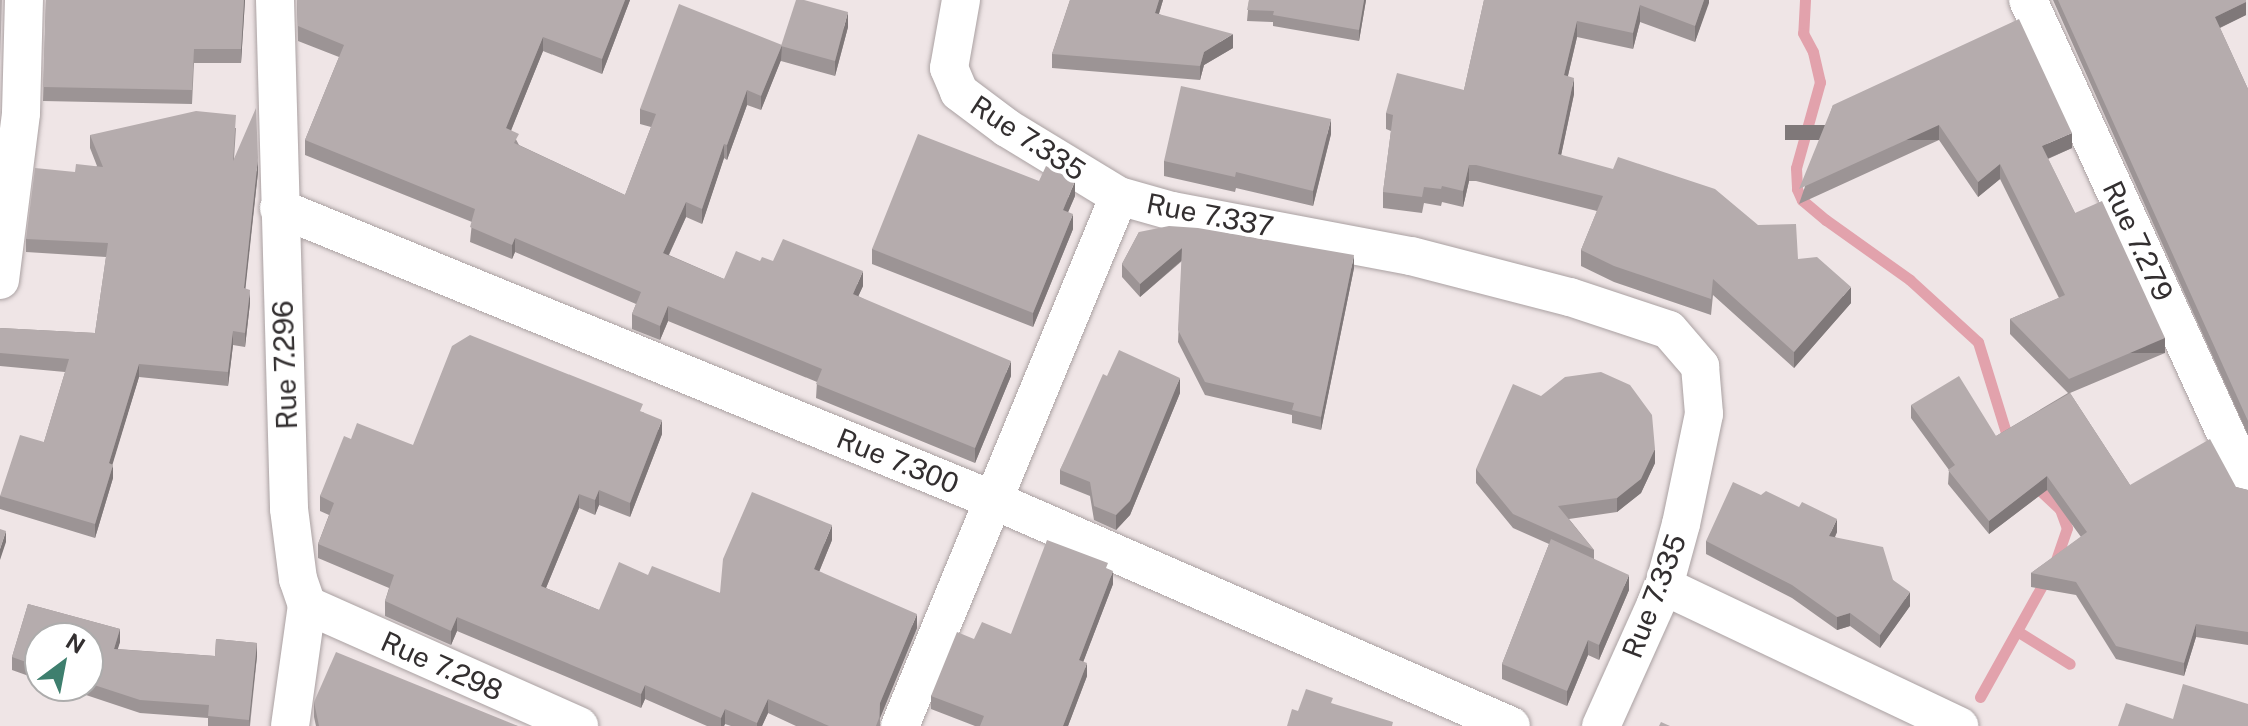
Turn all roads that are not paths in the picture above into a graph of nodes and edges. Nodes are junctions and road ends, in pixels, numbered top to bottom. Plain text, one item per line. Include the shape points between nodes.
1 (24, 0) edge
2 (275, 0) edge
3 (961, 0) edge
4 (2028, 0) edge
5 (10, 113) edge
6 (1119, 196) junction
7 (279, 208) junction
8 (0, 280) edge
9 (1704, 414) joint
10 (2248, 482) edge
11 (993, 500) junction
12 (1664, 586) junction
13 (307, 605) junction
14 (290, 726) edge
15 (579, 726) edge
16 (900, 726) edge
17 (1511, 726) edge
18 (1601, 726) edge
19 (1959, 726) edge

1 - 5 street
2 - 7 street, Rue 7.296
3 - 6 street, Rue 7.335 via 949,68 959,92 1007,128
4 - 10 street, Rue 7.279
5 - 8 street
6 - 9 street, Rue 7.337 via 1172,211 1411,256 1570,297 1669,330 1700,366
6 - 11 street, Rue 7.337
7 - 11 street, Rue 7.300
7 - 13 street, Rue 7.296 via 289,509 298,579
9 - 12 street, Rue 7.335
11 - 16 street, Rue 7.337
11 - 17 street, Rue 7.300
12 - 18 street, Rue 7.335
12 - 19 street
13 - 14 street, Rue 7.296
13 - 15 street, Rue 7.298

